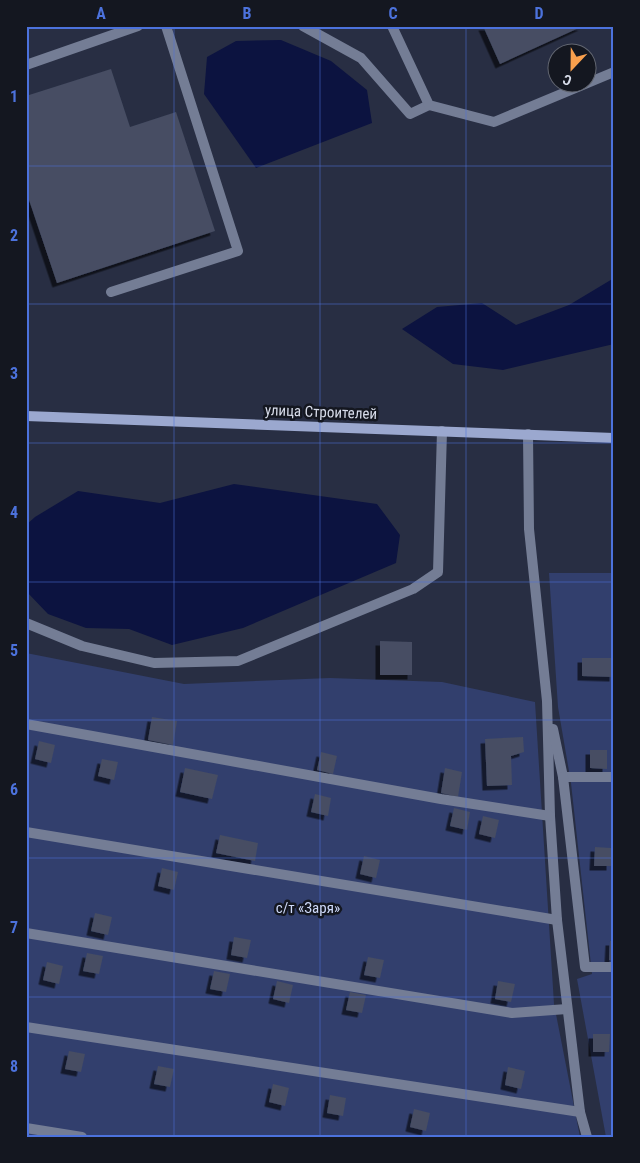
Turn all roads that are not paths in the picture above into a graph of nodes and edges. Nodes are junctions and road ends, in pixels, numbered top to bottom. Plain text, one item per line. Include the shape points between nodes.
1 (138, 26) edge
2 (166, 26) edge
3 (303, 26) edge
4 (392, 26) edge
5 (26, 65) edge
6 (614, 72) edge
7 (429, 106) junction
8 (111, 292) dead end
9 (26, 416) edge
10 (442, 431) junction
11 (528, 434) junction
12 (614, 438) edge
13 (26, 623) edge
14 (548, 701) junction
15 (26, 724) edge
16 (563, 777) junction
17 (614, 777) edge
18 (550, 816) junction
19 (26, 832) edge
20 (558, 920) junction
21 (26, 933) edge
22 (614, 967) edge
23 (567, 1009) junction
24 (26, 1027) edge
25 (580, 1112) junction
26 (26, 1128) edge
27 (82, 1137) edge
28 (587, 1137) edge

1 - 5 lane
2 - 8 lane via 238,251
3 - 7 lane via 361,58 410,114
4 - 7 lane
6 - 7 lane via 494,122
9 - 10 main road, улица Строителей
10 - 11 main road, улица Строителей
10 - 13 lane via 438,572 413,589 238,661 154,663 82,646
11 - 12 main road, улица Строителей
11 - 14 lane via 529,529
14 - 16 lane
14 - 18 lane
15 - 18 lane
16 - 17 lane
16 - 22 lane via 585,967
18 - 20 lane
19 - 20 lane
20 - 23 lane
21 - 23 lane via 512,1013
23 - 25 lane
24 - 25 lane
25 - 28 lane
26 - 27 lane

